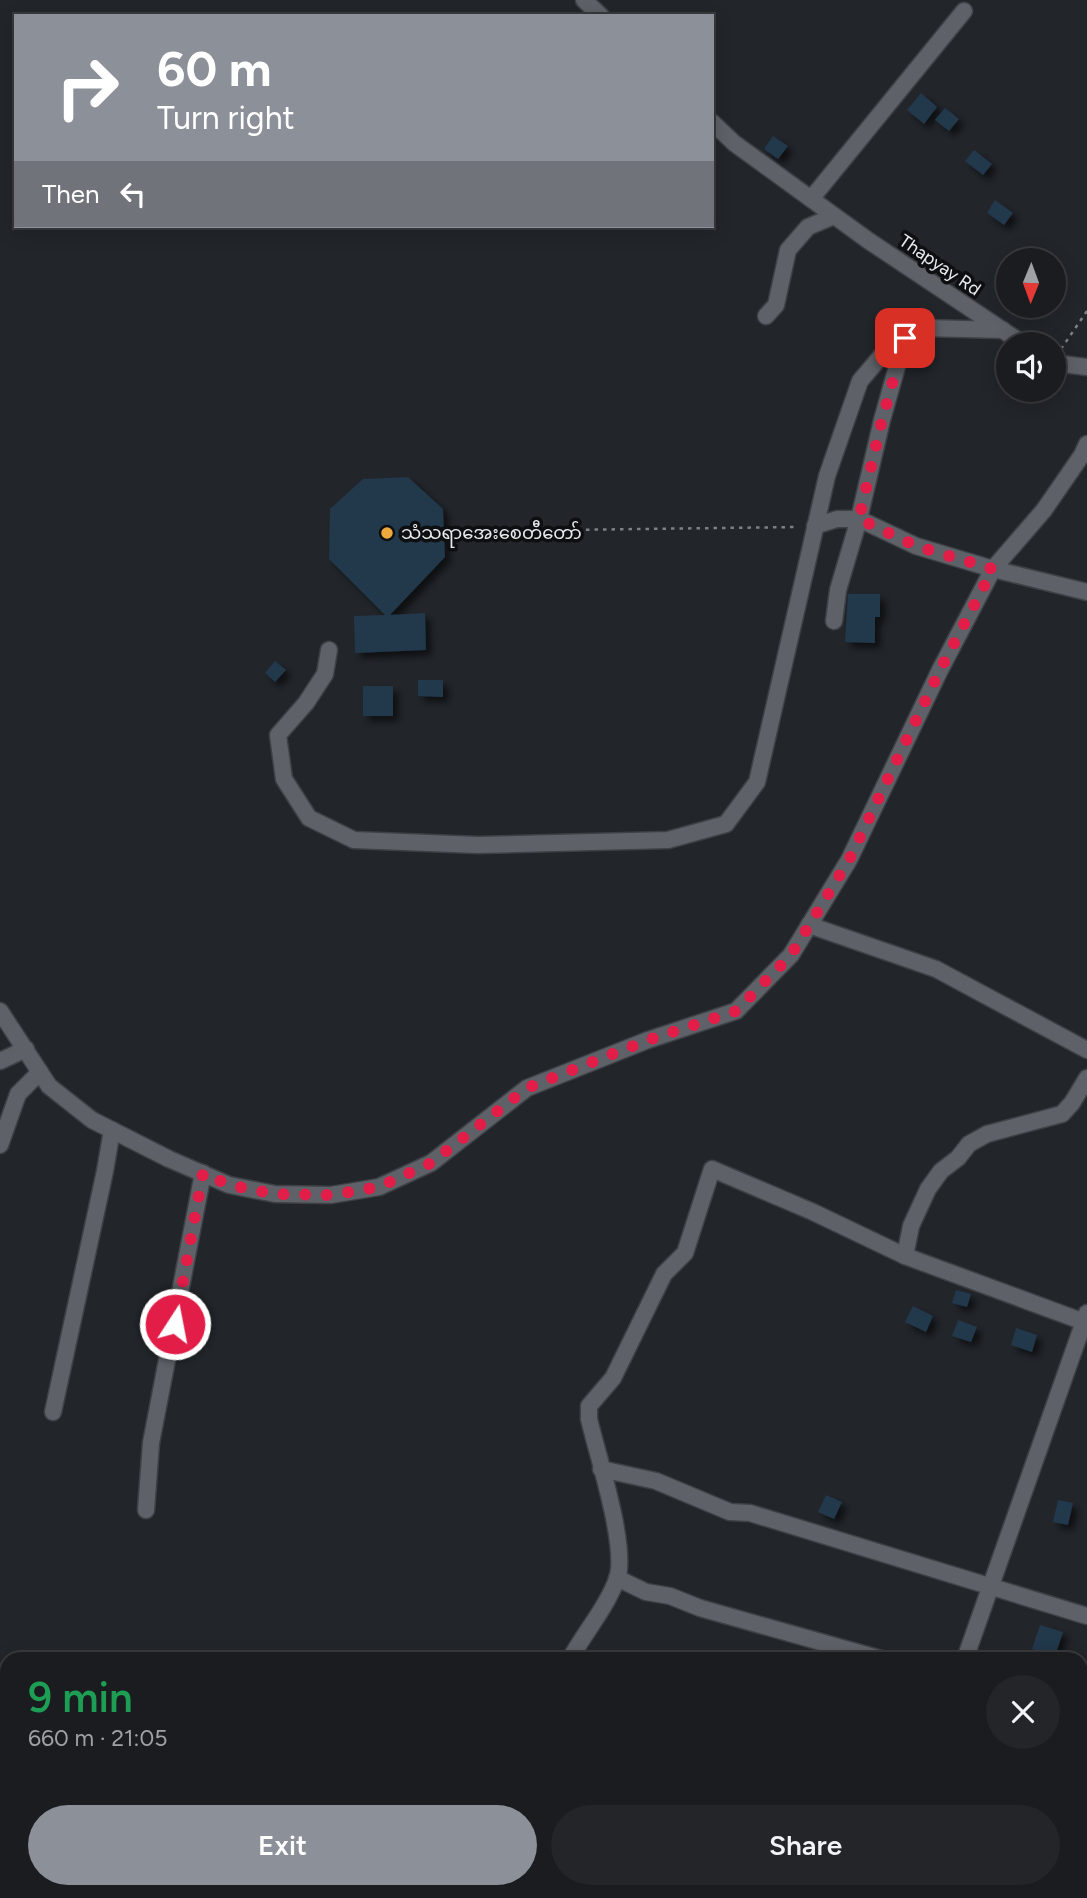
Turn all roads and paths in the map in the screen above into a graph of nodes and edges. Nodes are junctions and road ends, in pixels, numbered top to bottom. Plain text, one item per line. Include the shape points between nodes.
1 (584, 0) edge
2 (964, 11) dead end
3 (599, 14) edge
4 (714, 124) edge
5 (811, 199) junction
6 (834, 216) junction
7 (1087, 311) edge
8 (766, 316) dead end
9 (1003, 330) junction
10 (1006, 332) edge
11 (905, 338) junction
12 (1066, 343) edge
13 (1066, 360) edge
14 (1087, 367) edge
15 (1087, 444) edge
16 (859, 519) junction
17 (815, 526) junction
18 (484, 531) dead end
19 (993, 569) junction
20 (1087, 592) edge
21 (834, 621) dead end
22 (329, 650) dead end
23 (809, 925) junction
24 (0, 1011) edge
25 (26, 1049) junction
26 (1087, 1050) edge
27 (0, 1061) edge
28 (40, 1072) junction
29 (1087, 1078) edge
30 (112, 1130) junction
31 (0, 1145) edge
32 (203, 1173) junction
33 (905, 1256) junction
34 (1086, 1319) edge
35 (53, 1412) dead end
36 (601, 1469) junction
37 (145, 1510) dead end
38 (617, 1578) junction
39 (990, 1588) junction
40 (1087, 1616) edge
41 (574, 1652) edge
42 (856, 1652) edge
43 (967, 1652) edge

1 - 3 street
2 - 5 street
4 - 5 street, Thapyay Rd
5 - 6 street, Thapyay Rd
6 - 8 street via 808,227 788,250 776,305
6 - 9 street, Thapyay Rd
7 - 12 path
9 - 10 street, Thapyay Rd
9 - 11 street via 924,328
11 - 16 street
11 - 17 street via 888,348 860,381
13 - 14 street
15 - 19 street via 1044,510
16 - 17 street
16 - 19 street via 916,546
16 - 21 street
17 - 18 path
17 - 22 street via 757,782 726,824 668,840 478,845 354,840 309,818 284,779 278,735 325,674
19 - 20 street
19 - 23 street via 849,860
23 - 26 street via 936,969
23 - 32 street via 791,955 736,1011 527,1088 431,1163 379,1187 331,1195 275,1194 229,1185
24 - 25 street
25 - 27 street
25 - 28 street
28 - 30 street via 48,1086
28 - 31 street via 18,1094
29 - 33 street via 1062,1114 987,1134 941,1171 916,1213
30 - 32 street
30 - 35 street
32 - 37 street via 151,1443
33 - 34 street
33 - 36 street via 712,1169 685,1253 664,1274 613,1378 589,1406
34 - 39 street
36 - 38 street via 616,1525
36 - 39 street via 656,1482 730,1511
38 - 41 street via 594,1625
38 - 42 street via 646,1592
39 - 40 street
39 - 43 street

